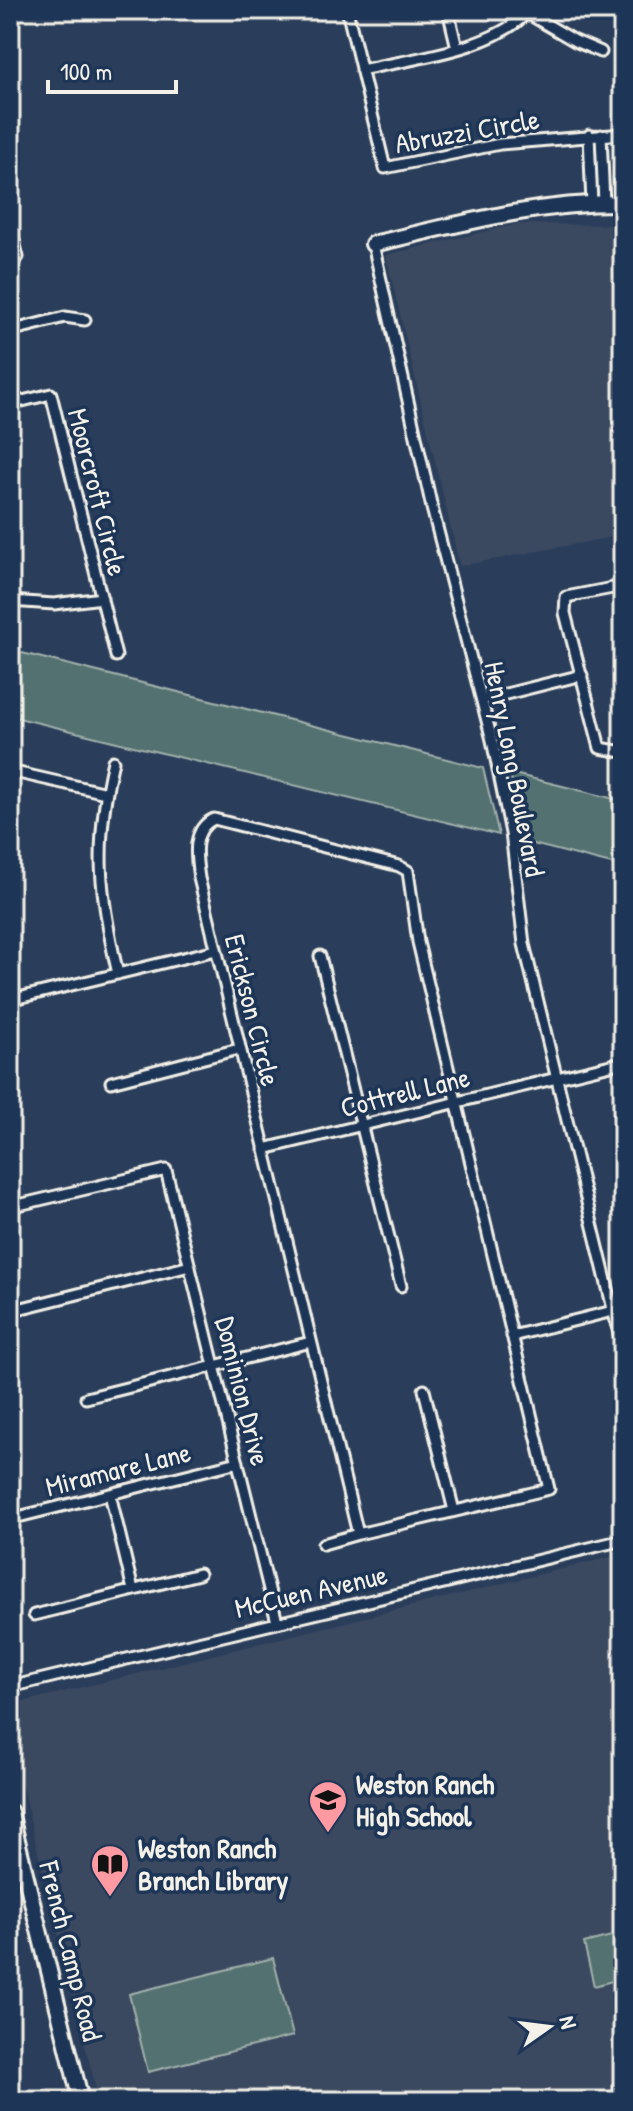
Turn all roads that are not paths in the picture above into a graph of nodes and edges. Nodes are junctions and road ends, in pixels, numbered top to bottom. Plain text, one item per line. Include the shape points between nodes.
1 (347, 10) edge
2 (448, 10) edge
3 (528, 12) edge
4 (457, 48) junction
5 (601, 52) dead end
6 (361, 70) junction
7 (623, 134) edge
8 (589, 135) junction
9 (601, 135) junction
10 (623, 203) edge
11 (598, 204) junction
12 (10, 225) edge
13 (373, 244) joint
14 (14, 258) edge
15 (85, 320) dead end
16 (10, 331) edge
17 (10, 404) edge
18 (623, 586) edge
19 (102, 598) junction
20 (10, 601) edge
21 (116, 656) dead end
22 (582, 675) junction
23 (482, 700) junction
24 (623, 752) edge
25 (113, 761) dead end
26 (10, 771) edge
27 (106, 793) junction
28 (216, 950) junction
29 (320, 956) dead end
30 (118, 974) junction
31 (10, 1000) edge
32 (239, 1049) junction
33 (623, 1062) edge
34 (556, 1078) junction
35 (111, 1082) dead end
36 (457, 1103) junction
37 (362, 1126) junction
38 (264, 1149) junction
39 (10, 1207) edge
40 (190, 1266) junction
41 (401, 1286) dead end
42 (10, 1311) edge
43 (613, 1311) junction
44 (512, 1336) junction
45 (311, 1342) junction
46 (623, 1350) edge
47 (214, 1365) junction
48 (424, 1390) dead end
49 (86, 1398) dead end
50 (238, 1462) junction
51 (110, 1494) junction
52 (454, 1511) junction
53 (10, 1519) edge
54 (358, 1534) junction
55 (623, 1540) edge
56 (323, 1544) dead end
57 (199, 1574) dead end
58 (133, 1590) junction
59 (34, 1615) dead end
60 (277, 1622) junction
61 (10, 1687) edge
62 (10, 1812) edge
63 (81, 2101) edge

1 - 6 street, Abruzzi Circle
2 - 4 street
3 - 4 street via 493,38
3 - 5 street
4 - 6 street
6 - 8 street, Abruzzi Circle via 385,168 500,144
7 - 9 street, Abruzzi Circle
8 - 9 street, Abruzzi Circle
8 - 11 street
9 - 11 street
10 - 11 street
11 - 13 street via 492,217
12 - 14 street
13 - 23 street, Henry Long Boulevard
15 - 16 street via 65,317
17 - 19 street, Moorcroft Circle via 51,394
18 - 22 street via 566,597 565,613
19 - 20 street, Moorcroft Circle via 54,604
19 - 21 street
22 - 23 street
22 - 24 street via 600,748
23 - 34 street, Henry Long Boulevard via 511,833 524,944
25 - 27 street
26 - 27 street
27 - 30 street via 101,894
28 - 30 street
28 - 32 street, Erickson Circle
28 - 36 street, Erickson Circle via 196,862 199,835 207,822 222,820 408,871 415,929
29 - 37 street
30 - 31 street
32 - 35 street
32 - 38 street, Erickson Circle
33 - 34 street, Cottrell Lane
34 - 36 street, Cottrell Lane
34 - 43 street, Henry Long Boulevard
36 - 37 street, Cottrell Lane
36 - 44 street, Erickson Circle
37 - 38 street, Cottrell Lane
37 - 41 street
38 - 45 street, Erickson Circle
39 - 40 street, Dominion Drive via 166,1170
40 - 42 street
40 - 47 street, Dominion Drive
43 - 44 street
43 - 46 street, Henry Long Boulevard
44 - 52 street, Erickson Circle via 549,1489
45 - 47 street
45 - 54 street, Erickson Circle
47 - 49 street
47 - 50 street, Dominion Drive
48 - 52 street
50 - 51 street, Miramare Lane
50 - 60 street, Dominion Drive
51 - 53 street, Miramare Lane
51 - 58 street
52 - 54 street, Erickson Circle
54 - 56 street
55 - 60 street, McCuen Avenue
57 - 58 street
58 - 59 street
60 - 61 street, McCuen Avenue
62 - 63 street, French Camp Road

